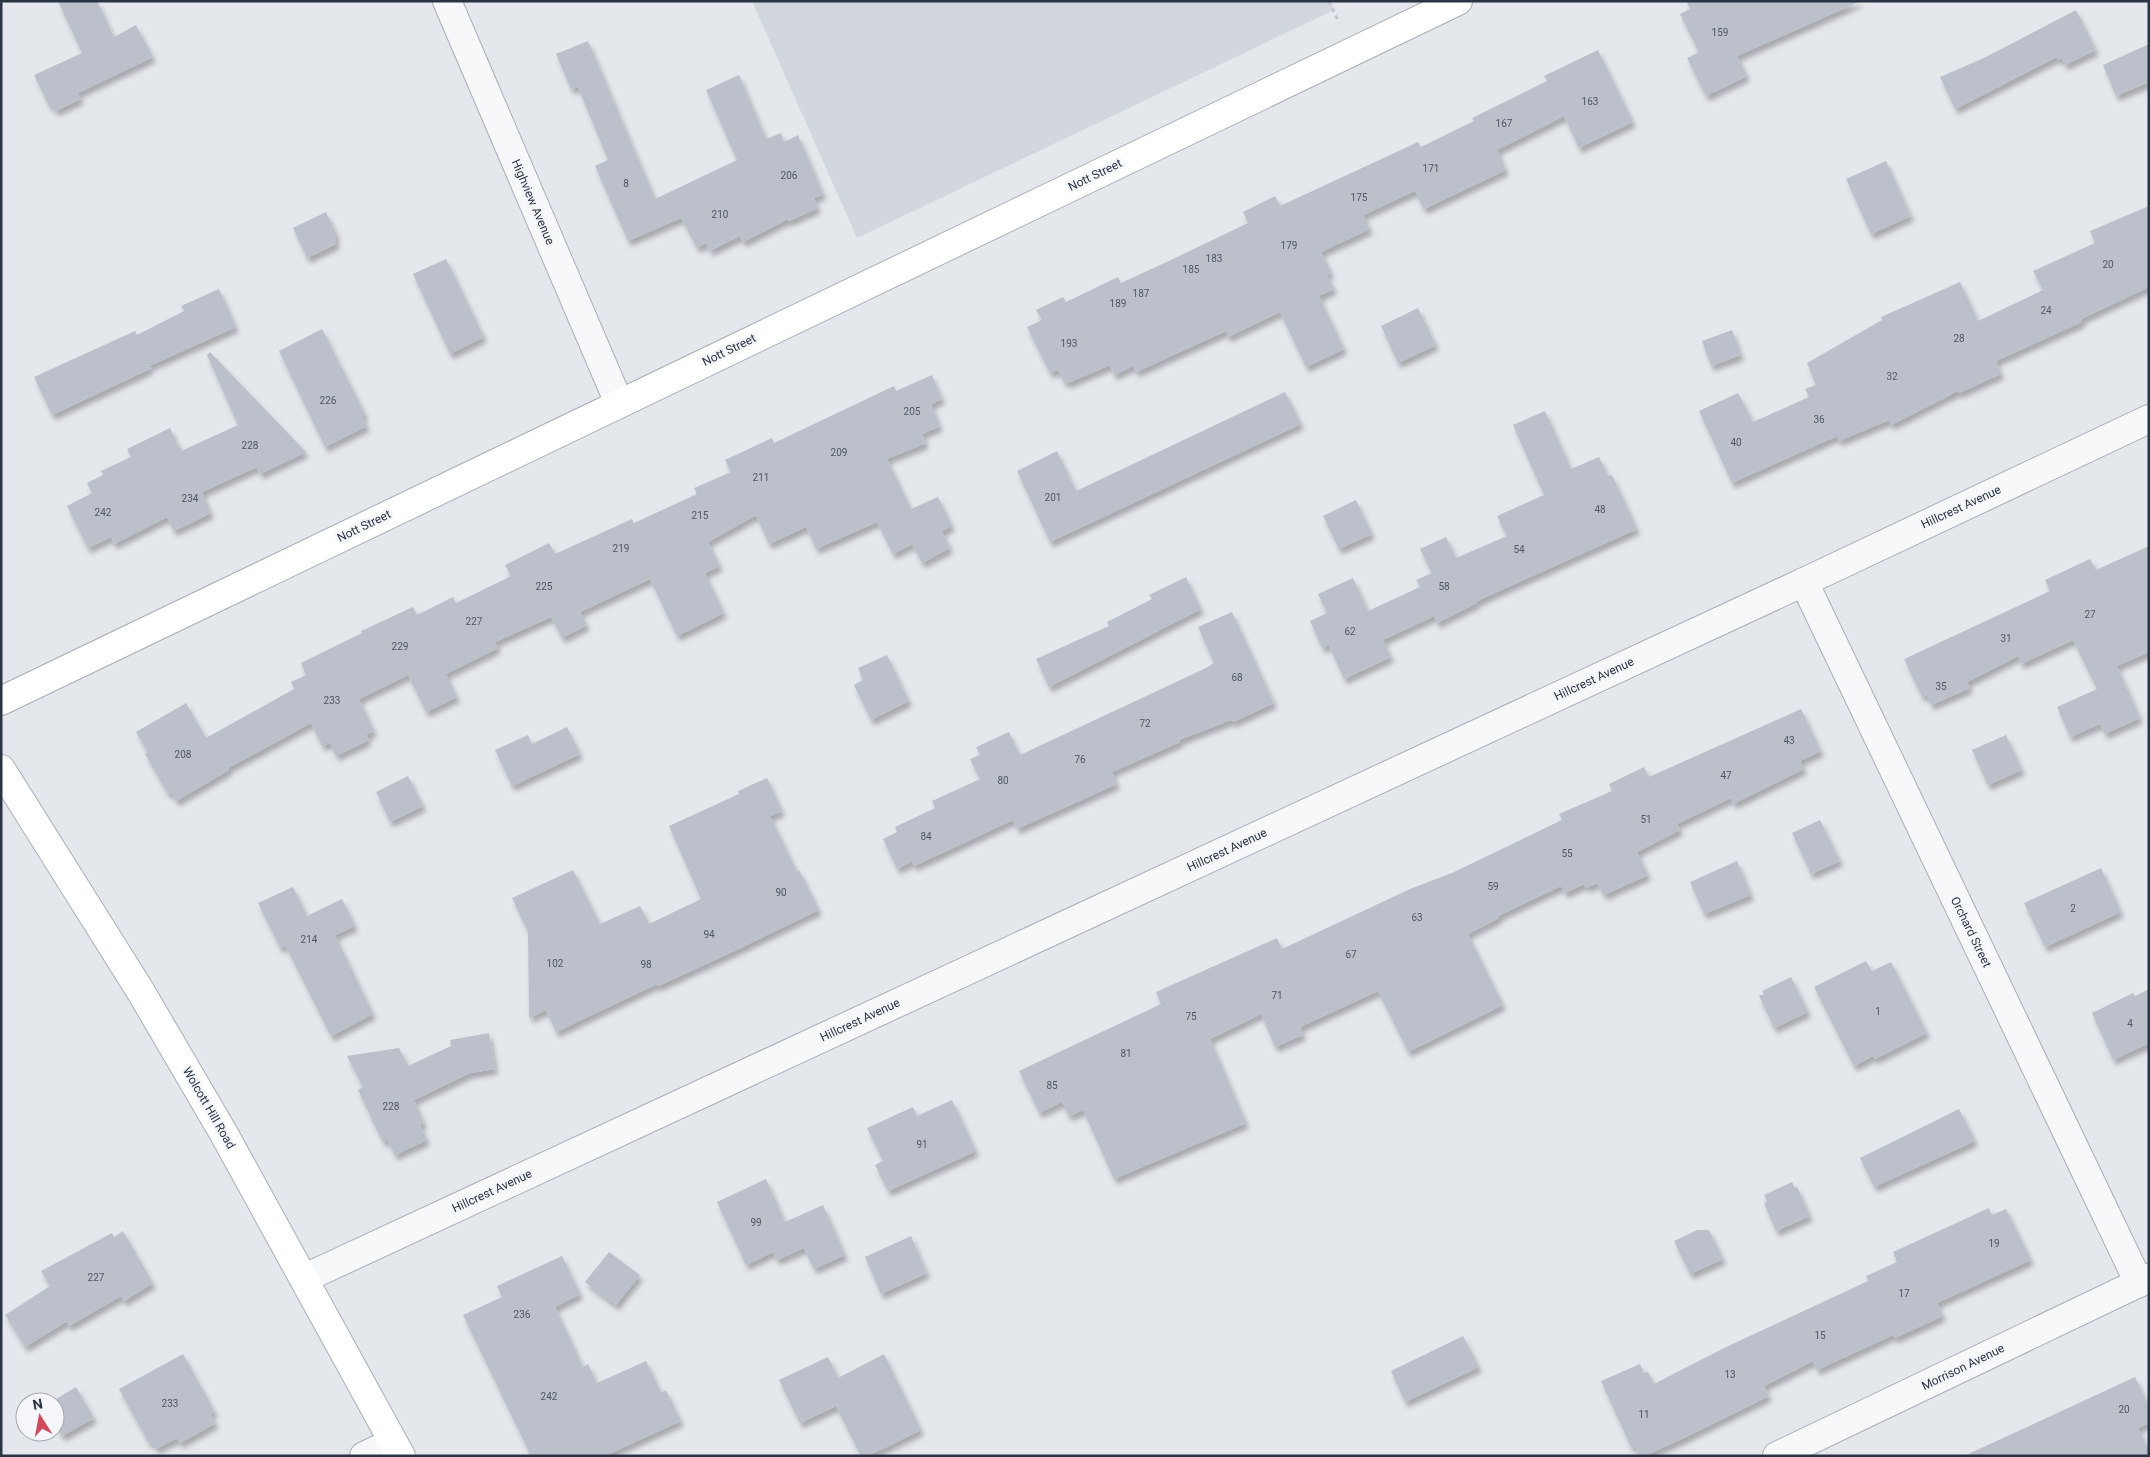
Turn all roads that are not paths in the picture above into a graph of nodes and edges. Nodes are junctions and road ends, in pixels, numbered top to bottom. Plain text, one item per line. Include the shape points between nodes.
1 (447, 1) edge
2 (1458, 1) edge
3 (619, 403) junction
4 (2149, 419) edge
5 (1804, 582) junction
6 (1, 701) edge
7 (1, 769) edge
8 (304, 1278) junction
9 (2144, 1281) edge
10 (397, 1449) edge
11 (364, 1456) edge
12 (1777, 1456) edge

1 - 3 street, Highview Avenue
2 - 3 street, Nott Street
3 - 6 street, Nott Street
4 - 5 street, Hillcrest Avenue
5 - 8 street, Hillcrest Avenue
5 - 9 street, Orchard Street
7 - 8 street, Wolcott Hill Road via 141,992
8 - 10 street, Wolcott Hill Road
9 - 12 street, Morrison Avenue
10 - 11 street

